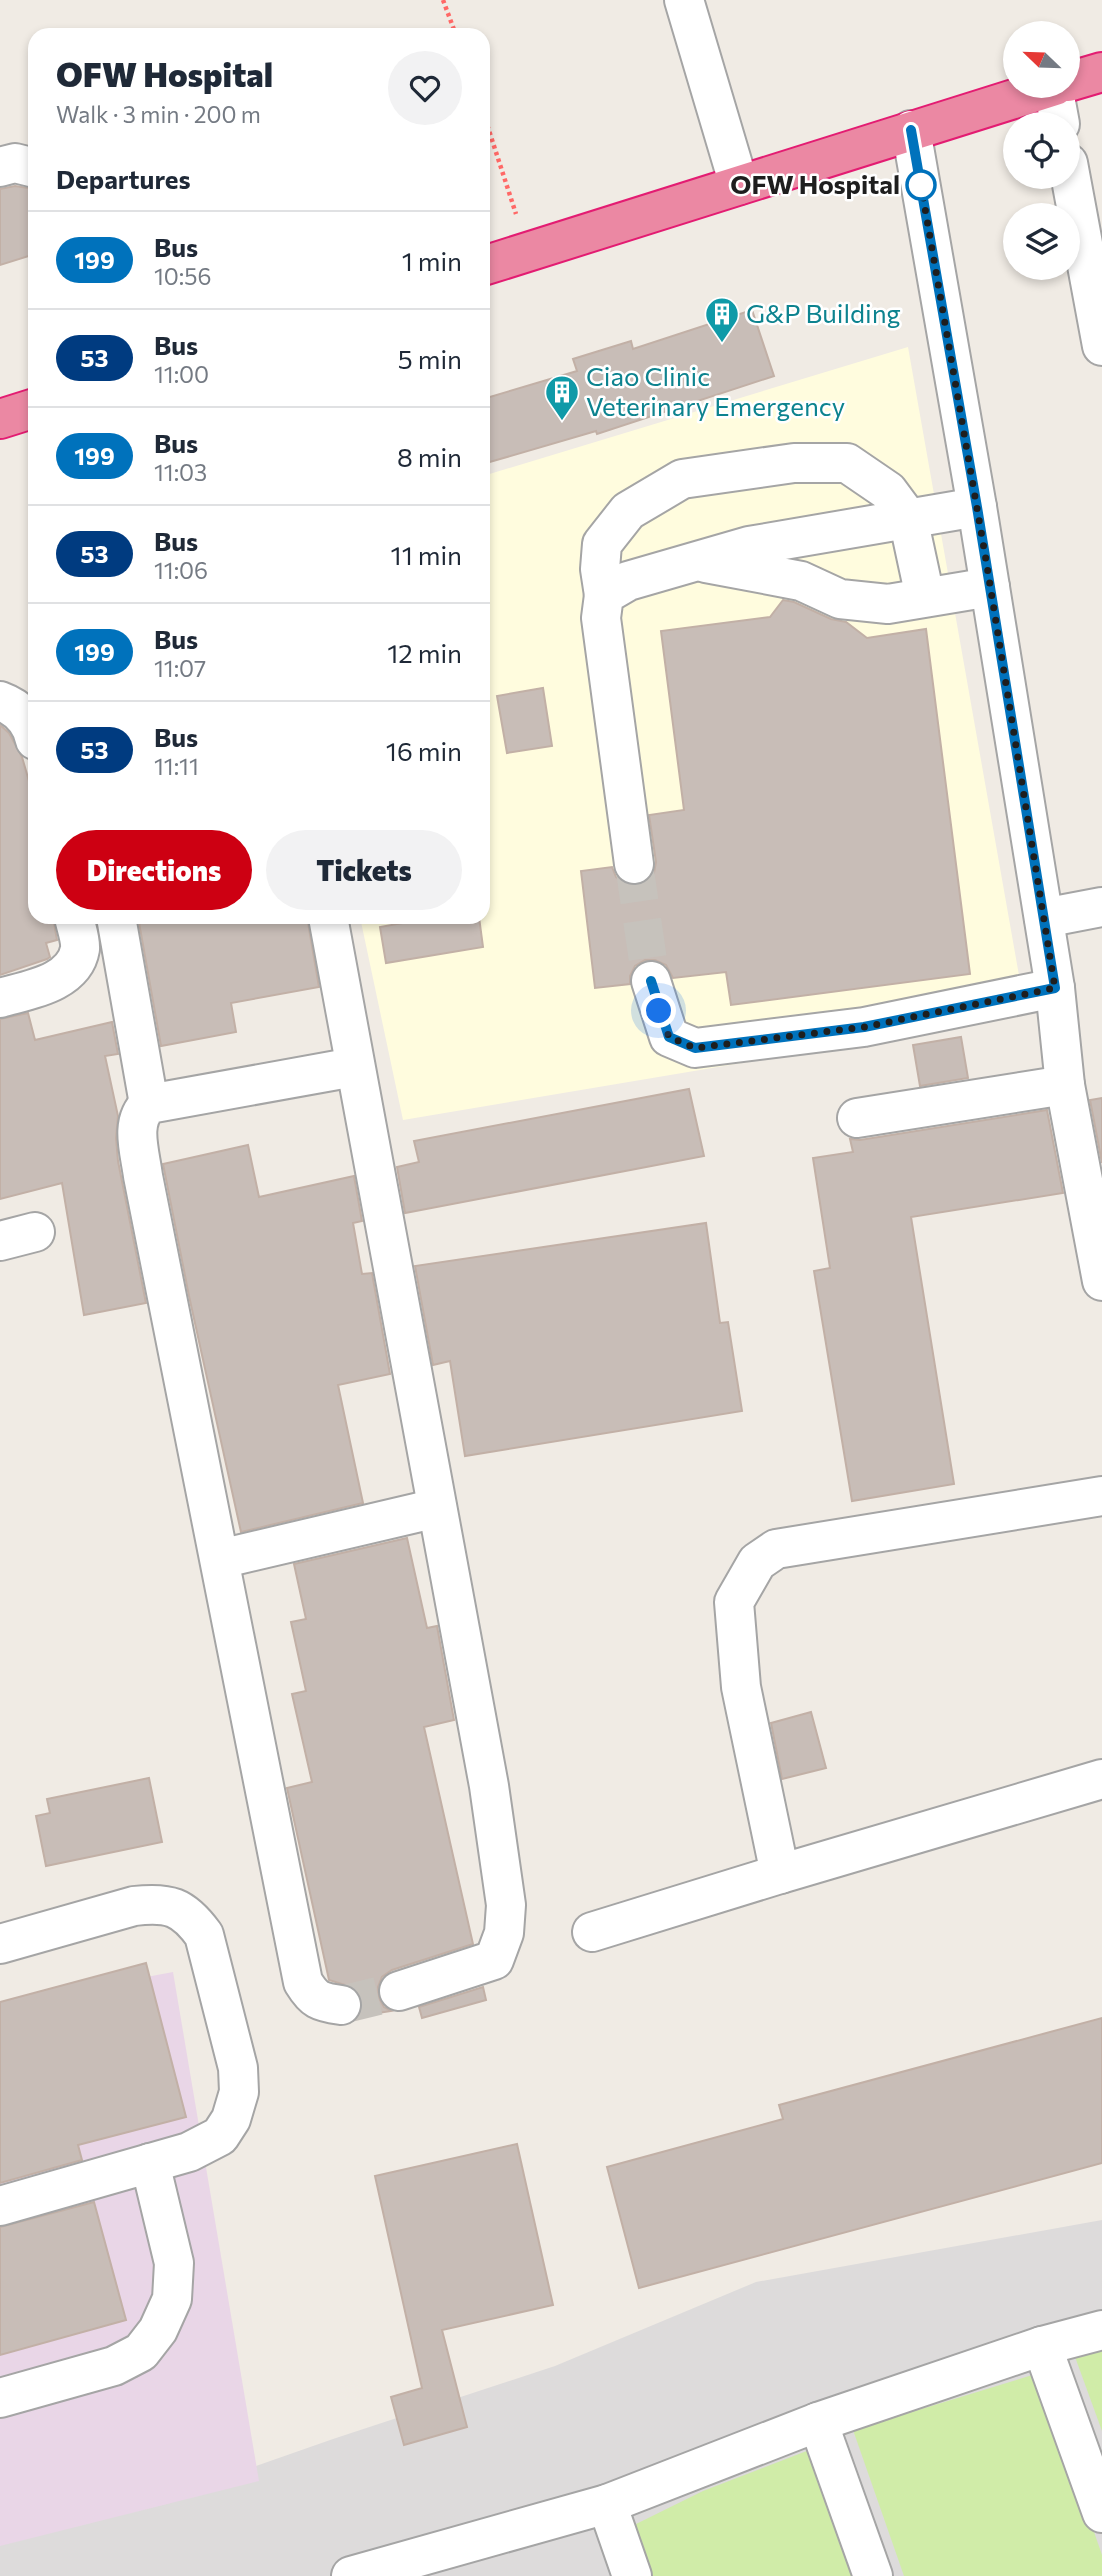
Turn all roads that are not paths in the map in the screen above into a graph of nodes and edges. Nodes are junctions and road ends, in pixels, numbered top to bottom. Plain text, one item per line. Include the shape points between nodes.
1 (684, 0) edge
2 (1102, 72) edge
3 (1080, 78) edge
4 (1015, 98) edge
5 (911, 130) junction
6 (28, 166) edge
7 (0, 167) edge
8 (739, 185) junction
9 (1073, 189) edge
10 (490, 264) edge
11 (1102, 346) edge
12 (28, 410) edge
13 (0, 419) edge
14 (977, 507) junction
15 (908, 518) junction
16 (697, 561) junction
17 (990, 587) junction
18 (604, 595) junction
19 (925, 597) junction
20 (0, 701) edge
21 (28, 721) edge
22 (634, 864) tunnel mouth
23 (1102, 907) edge
24 (1044, 918) junction
25 (75, 924) edge
26 (117, 924) edge
27 (329, 924) edge
28 (651, 981) tunnel mouth
29 (1055, 988) junction
30 (0, 998) edge
31 (354, 1067) junction
32 (1065, 1085) junction
33 (149, 1104) junction
34 (857, 1118) dead end
35 (1102, 1282) edge
36 (1102, 1496) edge
37 (437, 1508) junction
38 (220, 1559) junction
39 (1102, 1779) edge
40 (780, 1874) junction
41 (592, 1932) dead end
42 (0, 1944) edge
43 (399, 1991) tunnel mouth
44 (341, 2005) tunnel mouth
45 (150, 2164) junction
46 (0, 2206) edge
47 (1102, 2330) edge
48 (1042, 2346) junction
49 (0, 2398) edge
50 (818, 2422) junction
51 (607, 2504) junction
52 (1102, 2513) edge
53 (366, 2574) edge
54 (632, 2576) edge
55 (873, 2576) edge

1 - 8 street
2 - 3 highway
4 - 5 highway
5 - 8 highway
5 - 14 street
6 - 7 street via 15,163
8 - 10 highway
9 - 11 street
12 - 13 highway
14 - 15 street
14 - 17 street
15 - 16 street via 749,546
15 - 18 street via 888,491 846,463 794,463 682,479 628,511 602,544
15 - 19 street
16 - 18 street via 628,581
16 - 19 street via 801,581 840,599 888,604
17 - 19 street
17 - 24 street
18 - 22 street via 601,618
20 - 21 street
23 - 24 street
24 - 29 street
25 - 30 street via 80,948 73,967 55,981
26 - 33 street
27 - 31 street
28 - 29 street via 669,1037 695,1048 864,1027
29 - 32 street
31 - 33 street
31 - 37 street
32 - 34 street
32 - 35 street
33 - 38 street via 137,1128 143,1175
36 - 40 street via 776,1549 757,1562 734,1602 741,1687
37 - 38 street
37 - 43 street via 502,1864 504,1933 494,1960
38 - 44 street via 303,1982 311,1996
39 - 40 street
40 - 41 street
42 - 45 street via 156,1903 174,1906 191,1917 204,1935 239,2092 220,2136
45 - 46 street
45 - 49 street via 174,2263 172,2299 158,2330 142,2352 114,2366
47 - 48 street
48 - 50 street
48 - 52 street
50 - 51 street
50 - 55 street
51 - 53 street
51 - 54 street

